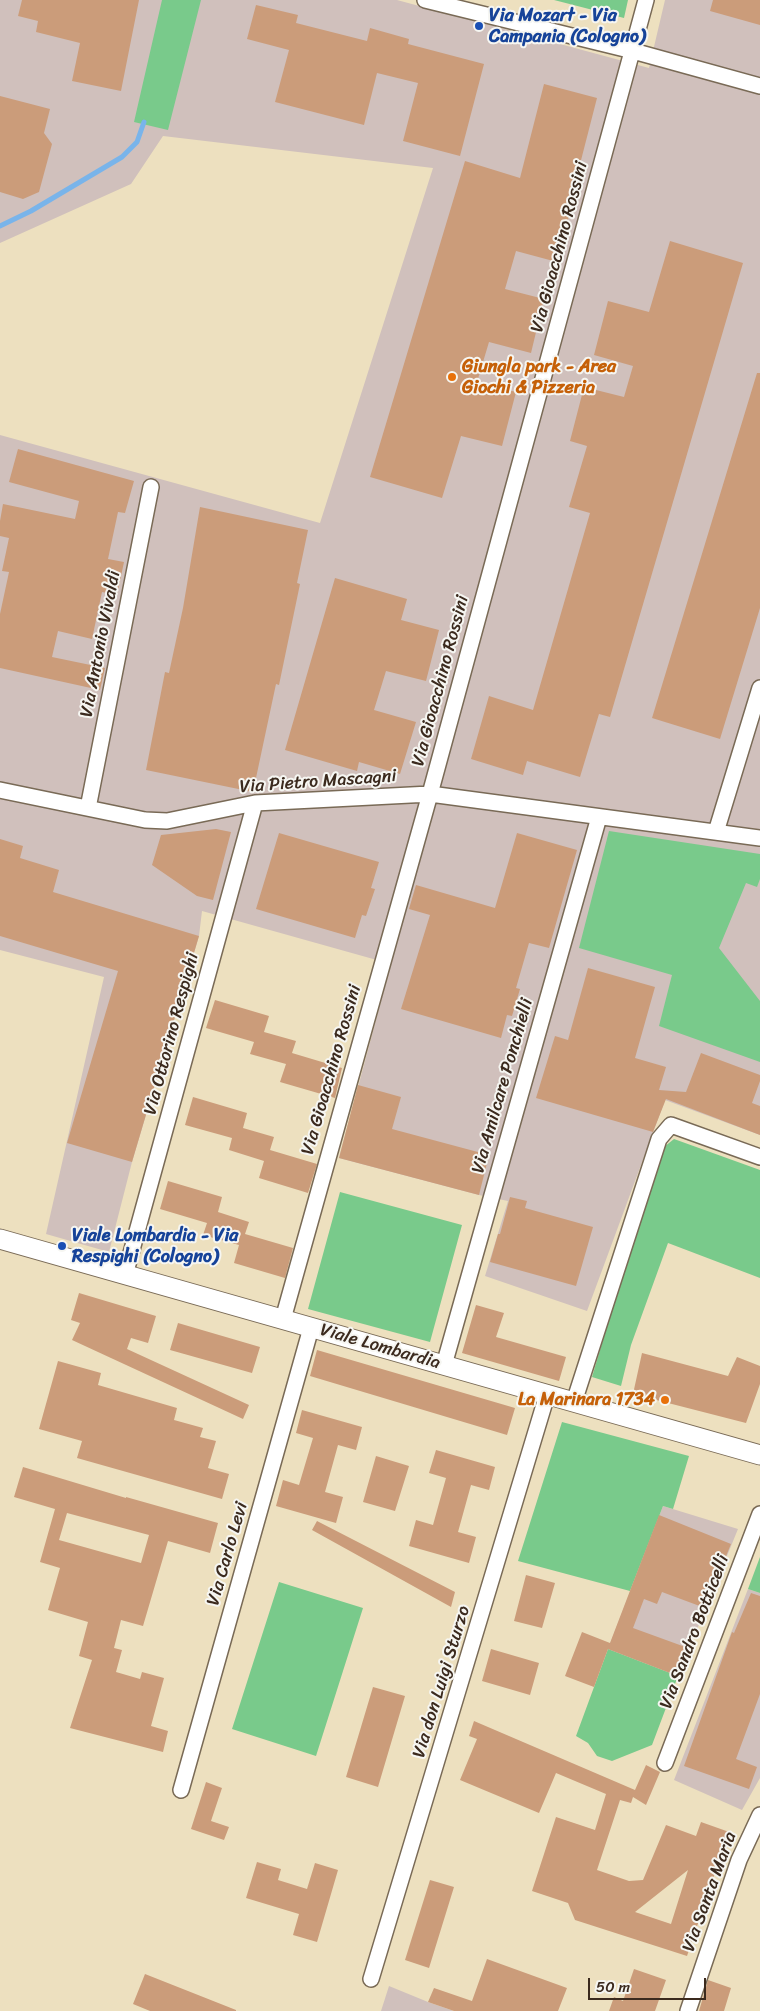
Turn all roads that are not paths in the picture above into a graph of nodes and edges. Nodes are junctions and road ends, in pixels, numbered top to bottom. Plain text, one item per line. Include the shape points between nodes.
1 (425, 0) edge
2 (646, 0) edge
3 (633, 51) junction
4 (760, 86) edge
5 (151, 487) dead end
6 (760, 688) edge
7 (0, 790) edge
8 (430, 794) junction
9 (255, 803) junction
10 (88, 808) junction
11 (599, 817) junction
12 (716, 832) junction
13 (760, 838) edge
14 (760, 1157) edge
15 (0, 1239) edge
16 (125, 1275) junction
17 (283, 1320) junction
18 (311, 1328) junction
19 (444, 1365) junction
20 (547, 1395) junction
21 (574, 1402) junction
22 (760, 1455) edge
23 (760, 1514) edge
24 (665, 1763) dead end
25 (181, 1790) dead end
26 (760, 1815) edge
27 (371, 1978) dead end
28 (688, 2011) edge

1 - 3 street
2 - 3 street, Via Gioacchino Rossini
3 - 4 street
3 - 8 street, Via Gioacchino Rossini
5 - 10 street, Via Antonio Vivaldi
6 - 12 street
7 - 10 street, Via Pietro Mascagni
8 - 9 street, Via Pietro Mascagni
8 - 11 street, Via Pietro Mascagni
8 - 17 street, Via Gioacchino Rossini
9 - 10 street, Via Pietro Mascagni via 167,821 144,820
9 - 16 street, Via Ottorino Respighi
11 - 12 street, Via Pietro Mascagni
11 - 19 street, Via Amilcare Ponchielli
12 - 13 street, Via Pietro Mascagni
14 - 21 street via 671,1124 659,1139
15 - 16 street, Viale Lombardia
16 - 17 street, Viale Lombardia
17 - 18 street, Viale Lombardia
18 - 19 street, Viale Lombardia
18 - 25 street, Via Carlo Levi
19 - 20 street, Viale Lombardia
20 - 21 street, Viale Lombardia
20 - 27 street, Via don Luigi Sturzo
21 - 22 street, Viale Lombardia
23 - 24 street, Via Sandro Botticelli
26 - 28 street, Via Santa Maria via 740,1860

